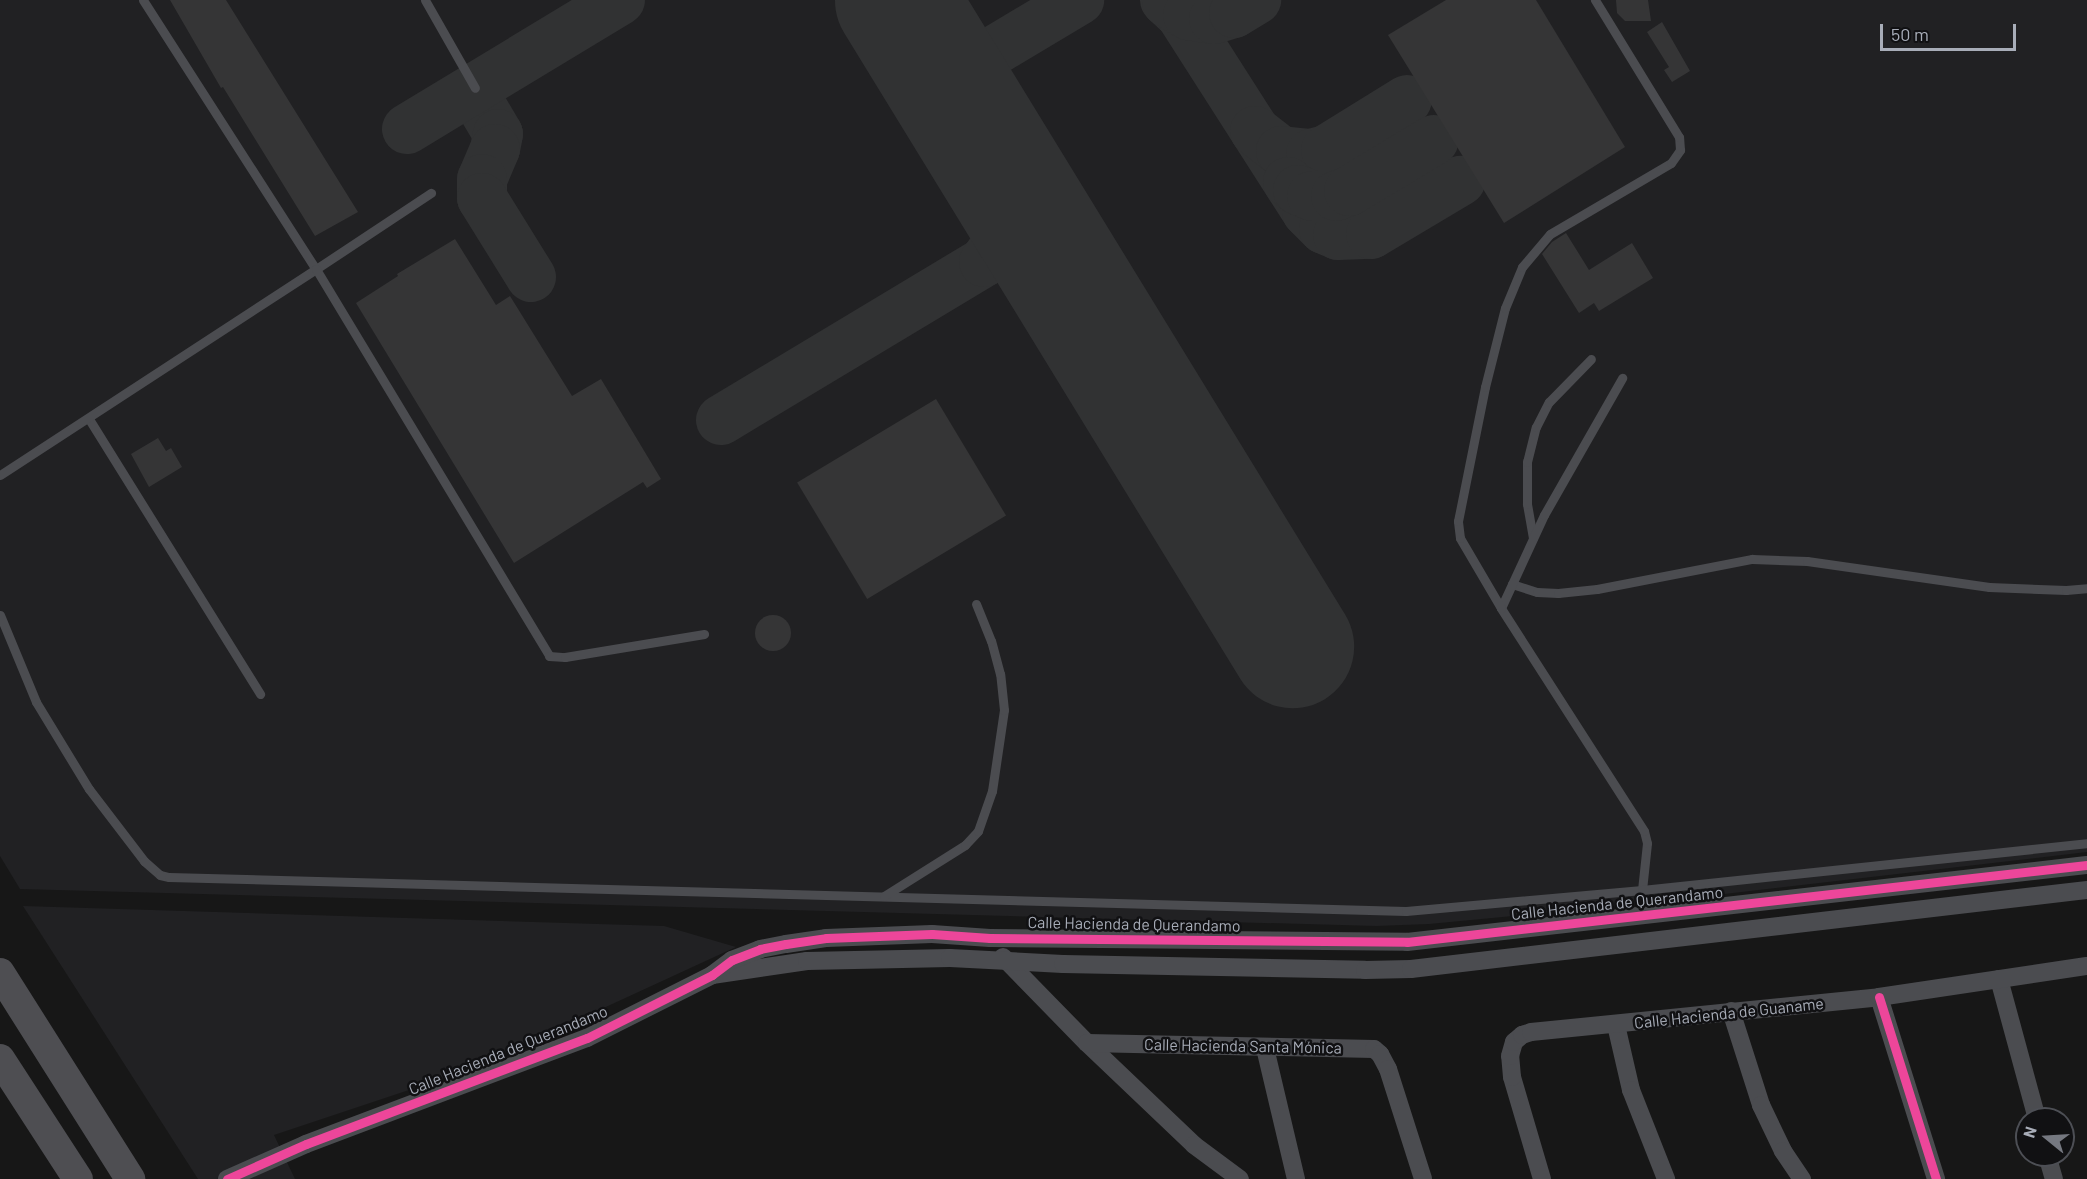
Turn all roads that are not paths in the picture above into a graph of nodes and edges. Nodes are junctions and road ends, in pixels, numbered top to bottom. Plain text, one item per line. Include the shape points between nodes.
1 (143, 0) edge
2 (424, 0) edge
3 (1594, 0) edge
4 (475, 88) dead end
5 (431, 193) dead end
6 (316, 269) junction
7 (1591, 359) dead end
8 (1622, 378) dead end
9 (89, 418) junction
10 (0, 475) edge
11 (1533, 538) junction
12 (1512, 584) junction
13 (2087, 588) edge
14 (976, 604) dead end
15 (1502, 608) junction
16 (0, 615) edge
17 (704, 634) dead end
18 (260, 694) dead end
19 (2087, 843) edge
20 (2087, 865) edge
21 (1642, 890) junction
22 (2087, 890) edge
23 (884, 896) junction
24 (990, 938) junction
25 (1006, 960) junction
26 (2087, 966) edge
27 (0, 973) edge
28 (712, 975) junction
29 (1999, 980) junction
30 (1879, 997) junction
31 (1731, 1011) junction
32 (1616, 1025) junction
33 (1087, 1043) junction
34 (1265, 1048) junction
35 (0, 1059) edge
36 (2034, 1107) edge
37 (78, 1179) edge
38 (130, 1179) edge
39 (227, 1179) edge
40 (1240, 1179) edge
41 (1296, 1179) edge
42 (1423, 1179) edge
43 (1542, 1179) edge
44 (1666, 1179) edge
45 (1802, 1179) edge
46 (1936, 1179) edge

1 - 6 lane
2 - 4 lane
3 - 15 lane, Calle Hacienda de Querandamo via 1679,137 1680,150 1671,163 1550,234 1522,267 1505,308 1458,521 1460,538
5 - 6 lane
6 - 9 lane
6 - 17 lane via 549,656 565,657
7 - 11 lane via 1549,402 1536,427 1527,462 1527,504
8 - 11 lane
9 - 10 lane
9 - 18 lane
11 - 12 lane
12 - 13 lane via 1537,592 1568,592 1752,560 1807,561 1989,587
12 - 15 lane
14 - 23 lane via 1000,674 1004,710 992,791 978,831 965,845
15 - 21 lane, Calle Hacienda de Querandamo via 1644,831 1647,843
16 - 23 lane, Calle Hacienda de Querandamo via 36,702 89,789 144,861 160,875
19 - 21 lane
20 - 24 street, Calle Hacienda de Querandamo via 1407,942
21 - 23 lane, Calle Hacienda de Querandamo via 1406,911
22 - 25 street, Calle Hacienda de Querandamo via 1411,969
24 - 25 street
24 - 28 street, Calle Hacienda de Querandamo via 932,934 826,938 760,949 732,960
25 - 28 street, Calle Hacienda de Querandamo via 807,961
25 - 33 street
26 - 29 street, Calle Hacienda de Guaname
27 - 38 highway
28 - 39 street, Calle Hacienda de Querandamo via 587,1038 306,1144
29 - 30 street, Calle Hacienda de Guaname
29 - 36 street
30 - 31 street, Calle Hacienda de Guaname
30 - 46 street
31 - 32 street, Calle Hacienda de Guaname
31 - 45 street via 1761,1105 1783,1151
32 - 43 street, Calle Hacienda de Guaname via 1531,1032 1514,1042 1510,1056 1512,1077
32 - 44 street via 1631,1090
33 - 34 street, Calle Hacienda Santa Mónica
33 - 40 street via 1194,1145
34 - 41 street
34 - 42 street, Calle Hacienda Santa Mónica via 1374,1049 1388,1069
35 - 37 highway

